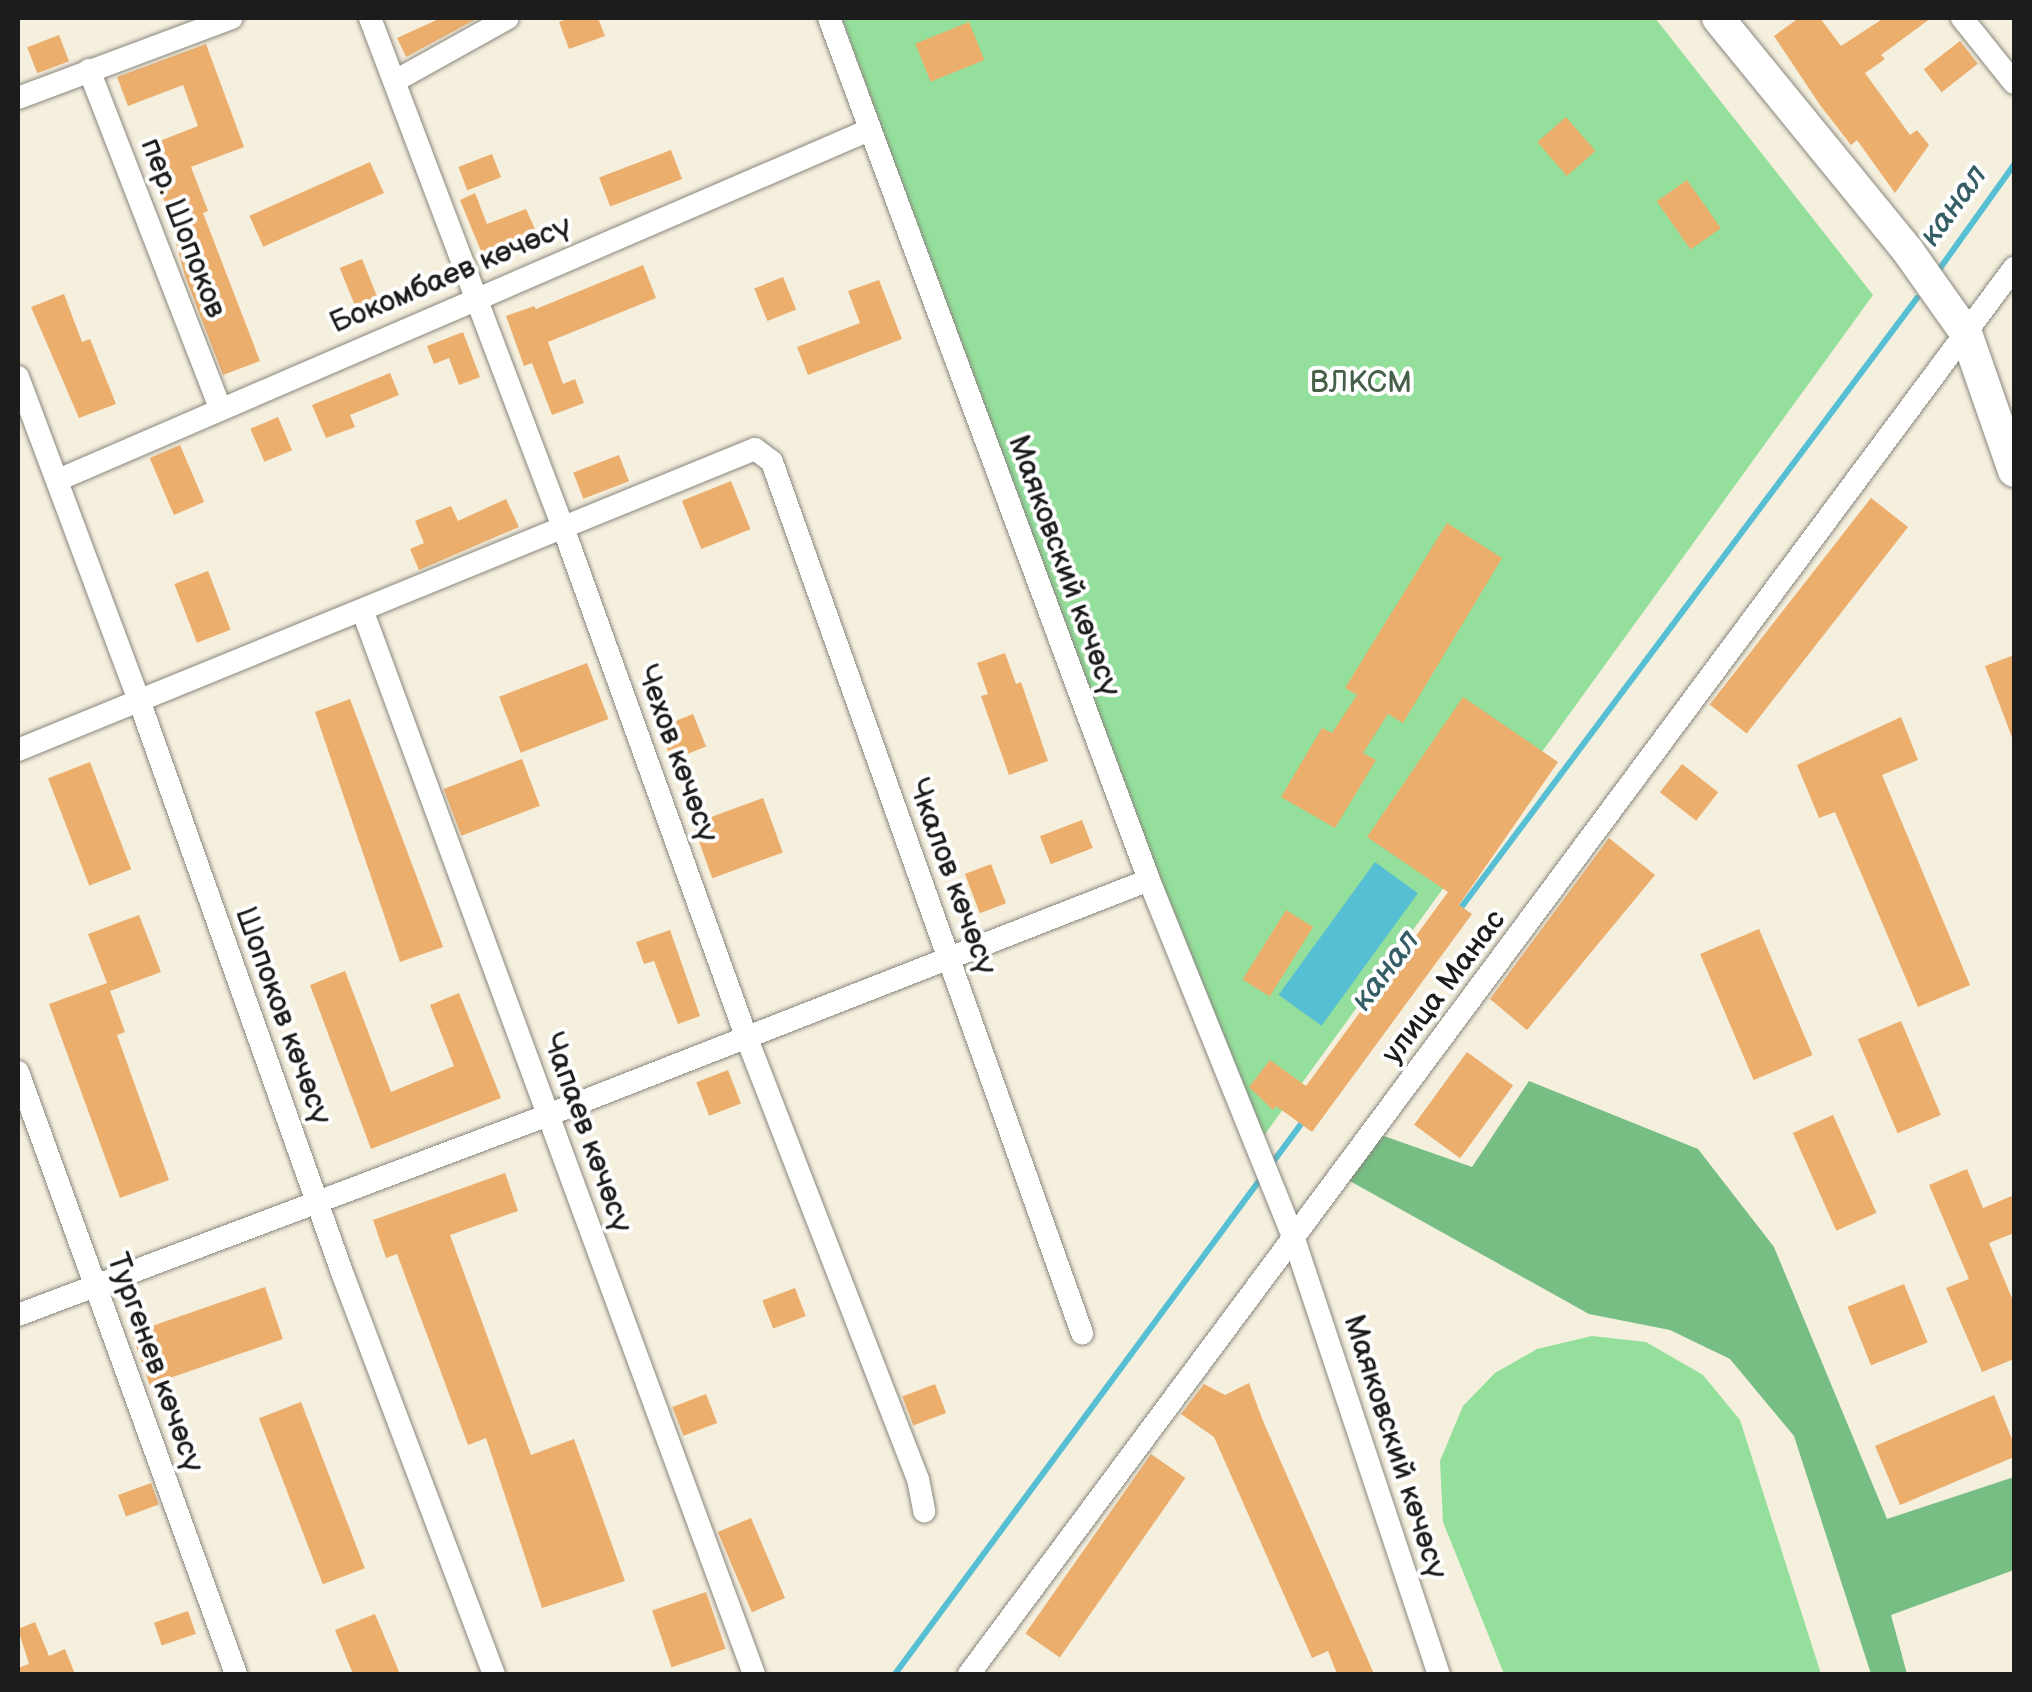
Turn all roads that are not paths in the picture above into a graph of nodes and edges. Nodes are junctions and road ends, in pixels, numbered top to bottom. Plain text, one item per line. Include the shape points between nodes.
1 (232, 18) edge
2 (370, 18) edge
3 (508, 18) edge
4 (829, 18) edge
5 (1718, 18) edge
6 (1962, 18) edge
7 (89, 70) junction
8 (395, 81) junction
9 (2014, 84) edge
10 (18, 98) edge
11 (869, 130) junction
12 (2014, 268) edge
13 (477, 295) junction
14 (1966, 333) junction
15 (18, 377) edge
16 (220, 408) junction
17 (2014, 471) edge
18 (58, 480) junction
19 (564, 530) junction
20 (363, 612) junction
21 (139, 700) junction
22 (18, 750) edge
23 (1149, 880) junction
24 (948, 956) junction
25 (746, 1036) junction
26 (18, 1072) edge
27 (548, 1115) junction
28 (318, 1202) junction
29 (1294, 1239) junction
30 (95, 1286) junction
31 (18, 1315) edge
32 (1082, 1333) dead end
33 (924, 1511) dead end
34 (236, 1674) edge
35 (494, 1674) edge
36 (754, 1674) edge
37 (968, 1674) edge
38 (1438, 1674) edge

1 - 7 street
2 - 8 street, Чехов көчөсү
3 - 8 street
4 - 11 street, Маяковский көчөсү
5 - 14 main road via 1908,251
6 - 9 street
7 - 10 street
7 - 16 street, пер. Шопоков
8 - 13 street, Чехов көчөсү
11 - 13 street, Бокомбаев көчөсү
11 - 23 street, Маяковский көчөсү
12 - 14 street, улица Манас
13 - 16 street, Бокомбаев көчөсү
13 - 19 street, Чехов көчөсү
14 - 17 main road
14 - 29 street, улица Манас
15 - 18 street, Шопоков көчөсү
16 - 18 street, Бокомбаев көчөсү
18 - 21 street, Шопоков көчөсү
19 - 20 street
19 - 24 street, Чкалов көчөсү via 755,449 772,462
19 - 25 street, Чехов көчөсү
20 - 21 street
20 - 27 street, Чапаев көчөсү
21 - 22 street
21 - 28 street, Шопоков көчөсү
23 - 24 street
23 - 29 street, Маяковский көчөсү
24 - 25 street
24 - 32 street, Чкалов көчөсү
25 - 27 street
25 - 33 street, Чехов көчөсү via 918,1479
26 - 30 street, Тургенев көчөсү
27 - 28 street
27 - 36 street, Чапаев көчөсү
28 - 30 street
28 - 35 street, Шопоков көчөсү
29 - 37 street, улица Манас
29 - 38 street, Маяковский көчөсү
30 - 31 street
30 - 34 street, Тургенев көчөсү

